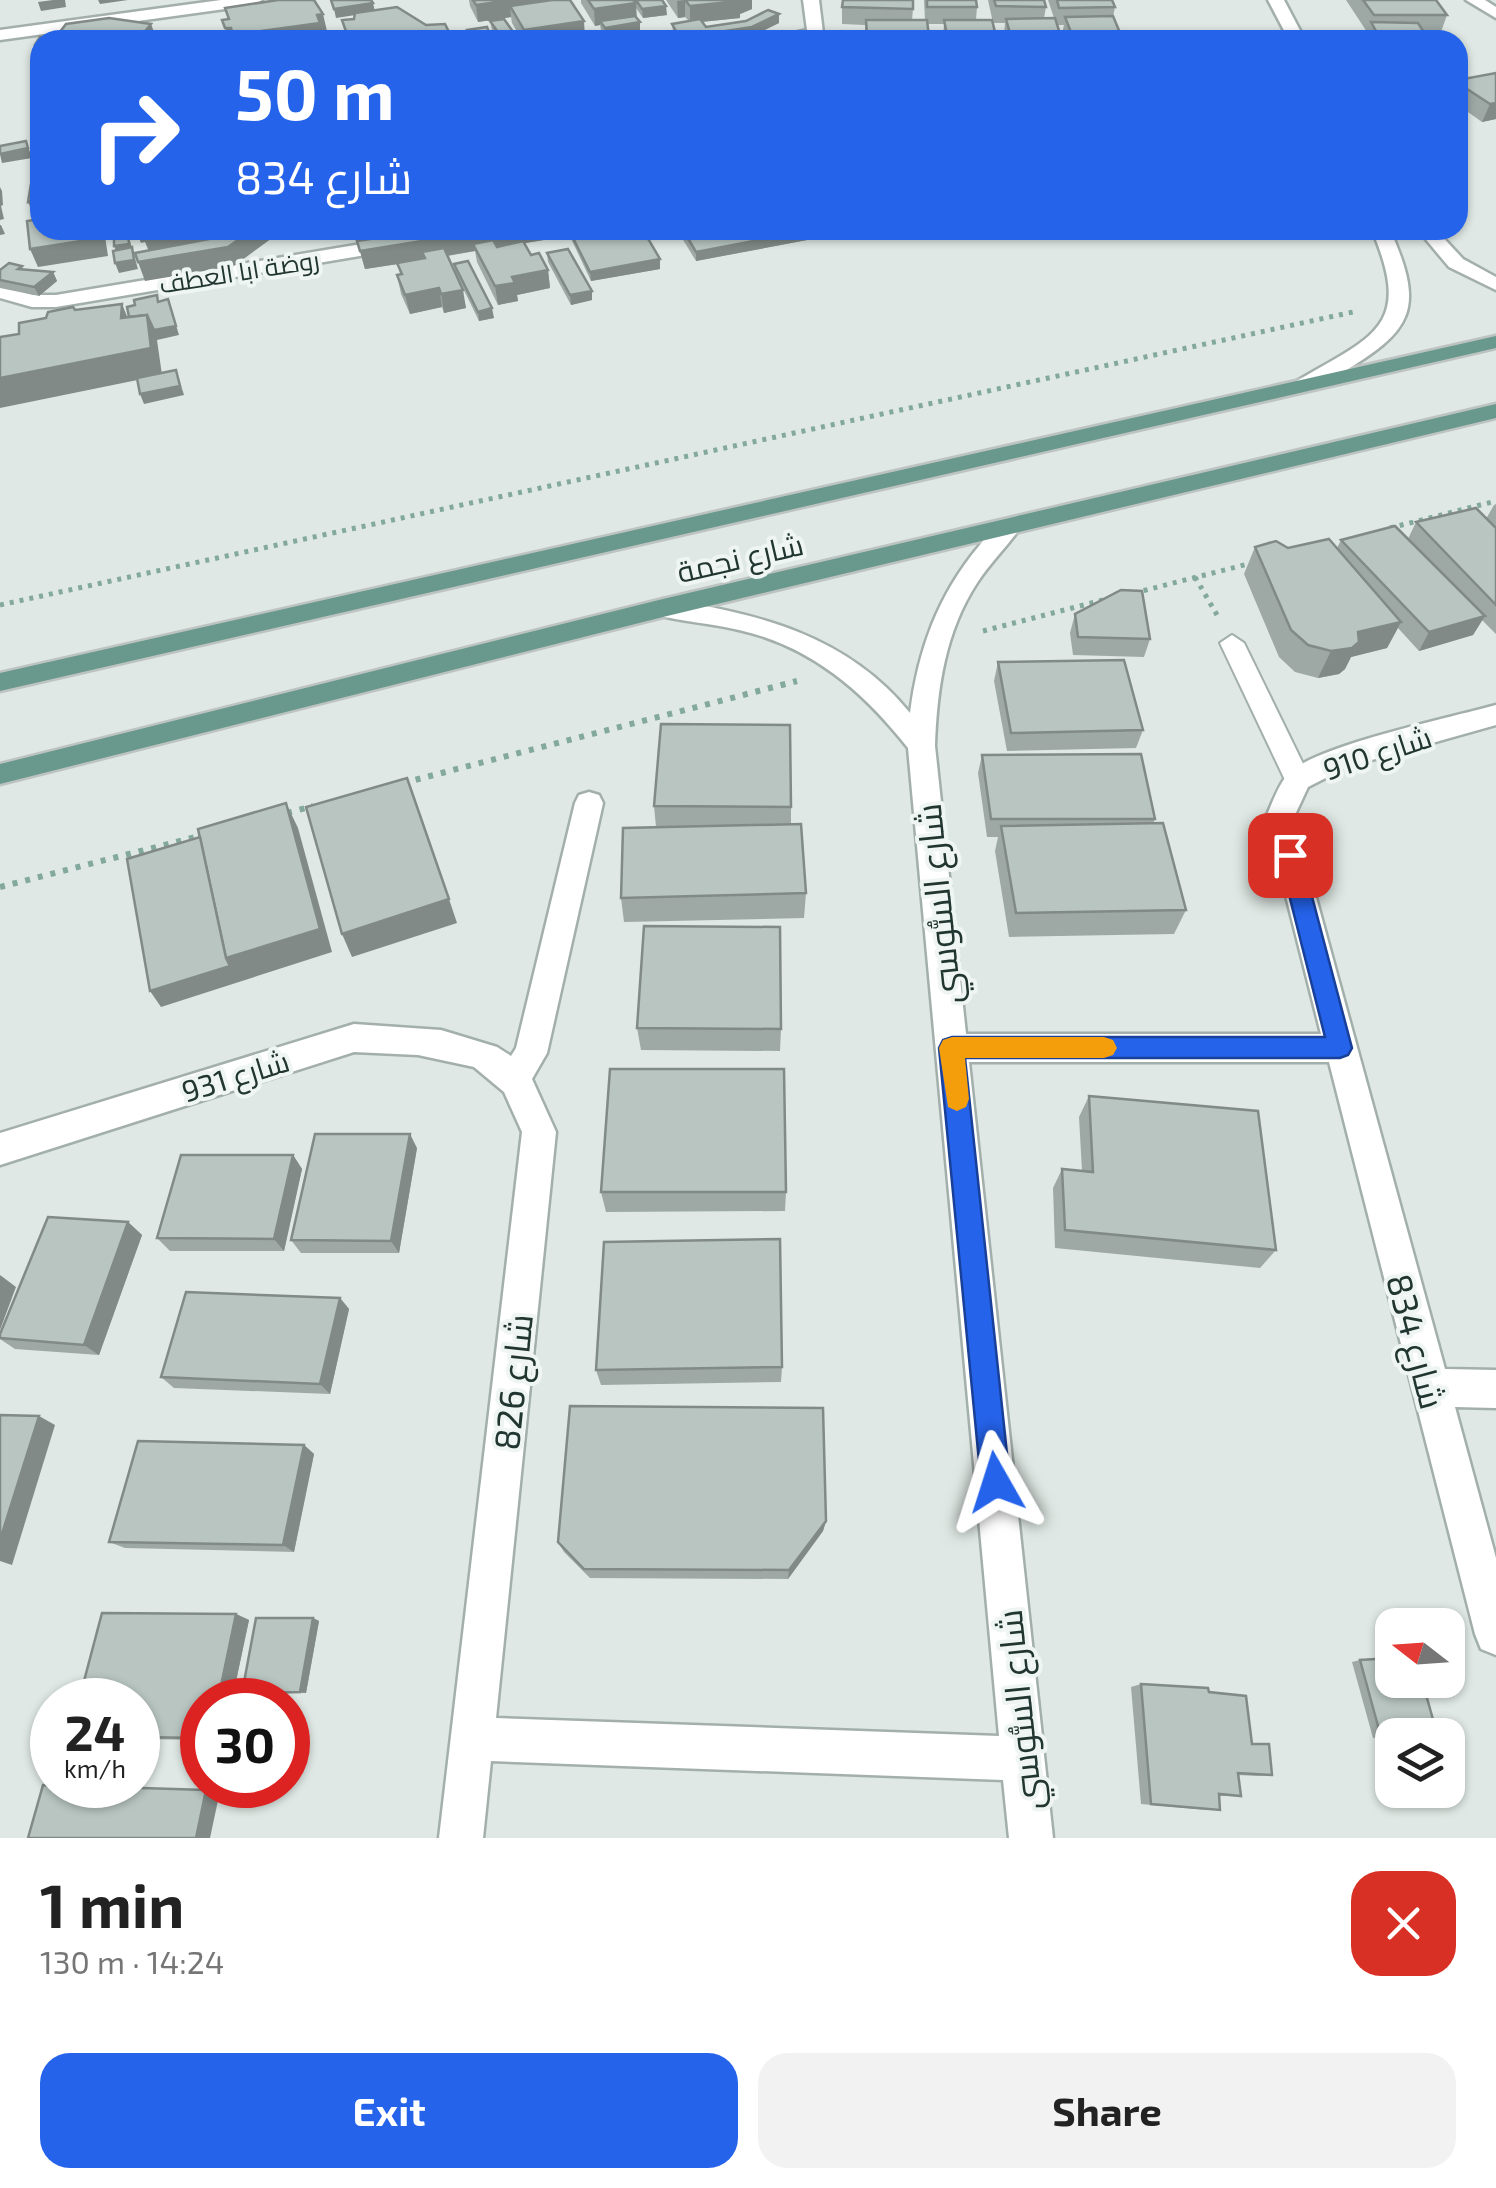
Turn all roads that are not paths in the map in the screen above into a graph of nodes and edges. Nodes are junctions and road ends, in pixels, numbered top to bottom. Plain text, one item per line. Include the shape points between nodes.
1 (254, 0) edge
2 (811, 0) edge
3 (1276, 0) edge
4 (1474, 0) edge
5 (1496, 13) edge
6 (36, 30) edge
7 (817, 30) edge
8 (1292, 30) edge
9 (30, 31) edge
10 (0, 35) edge
11 (331, 240) edge
12 (421, 240) edge
13 (1385, 240) edge
14 (1433, 240) edge
15 (335, 255) junction
16 (1496, 284) edge
17 (0, 292) edge
18 (1496, 342) edge
19 (1305, 386) junction
20 (1496, 411) edge
21 (1008, 528) junction
22 (663, 608) junction
23 (1232, 643) dead end
24 (0, 682) edge
25 (1496, 715) edge
26 (920, 746) junction
27 (0, 774) edge
28 (1298, 780) junction
29 (589, 802) dead end
30 (1280, 817) joint
31 (952, 1048) junction
32 (1340, 1048) junction
33 (514, 1078) junction
34 (0, 1148) edge
35 (1430, 1388) junction
36 (1496, 1389) edge
37 (1496, 1634) edge
38 (472, 1739) junction
39 (1024, 1759) junction
40 (461, 1838) edge
41 (1031, 1838) edge

1 - 6 street
2 - 7 street
3 - 8 street
4 - 5 street
9 - 10 street
11 - 15 street
12 - 15 street, روضة ابا العطف
13 - 19 street via 1402,282 1400,314 1386,332
14 - 16 street via 1462,268
15 - 17 street, روضة ابا العطف via 56,301
18 - 19 main road, شارع نجمة
19 - 24 main road, شارع نجمة
20 - 21 main road, شارع نجمة
21 - 22 main road, شارع نجمة
21 - 26 street, شارع السُّوسي via 976,562 932,644
22 - 26 street, شارع السُّوسي via 730,616 793,636 849,668 890,703
22 - 27 main road, شارع نجمة
23 - 28 lane
25 - 28 street, شارع 910 via 1338,760
26 - 31 street, شارع السُّوسي
28 - 30 street, شارع 910
29 - 33 street via 530,1053
30 - 32 street, شارع 834
31 - 32 street
31 - 39 street, شارع السُّوسي
32 - 35 street, شارع 834
33 - 34 street, شارع 931 via 473,1051 416,1038 354,1038
33 - 38 street, شارع 826 via 539,1132
35 - 36 street
35 - 37 street, شارع 834
38 - 39 street
38 - 40 street, شارع 826
39 - 41 street, شارع السُّوسي

